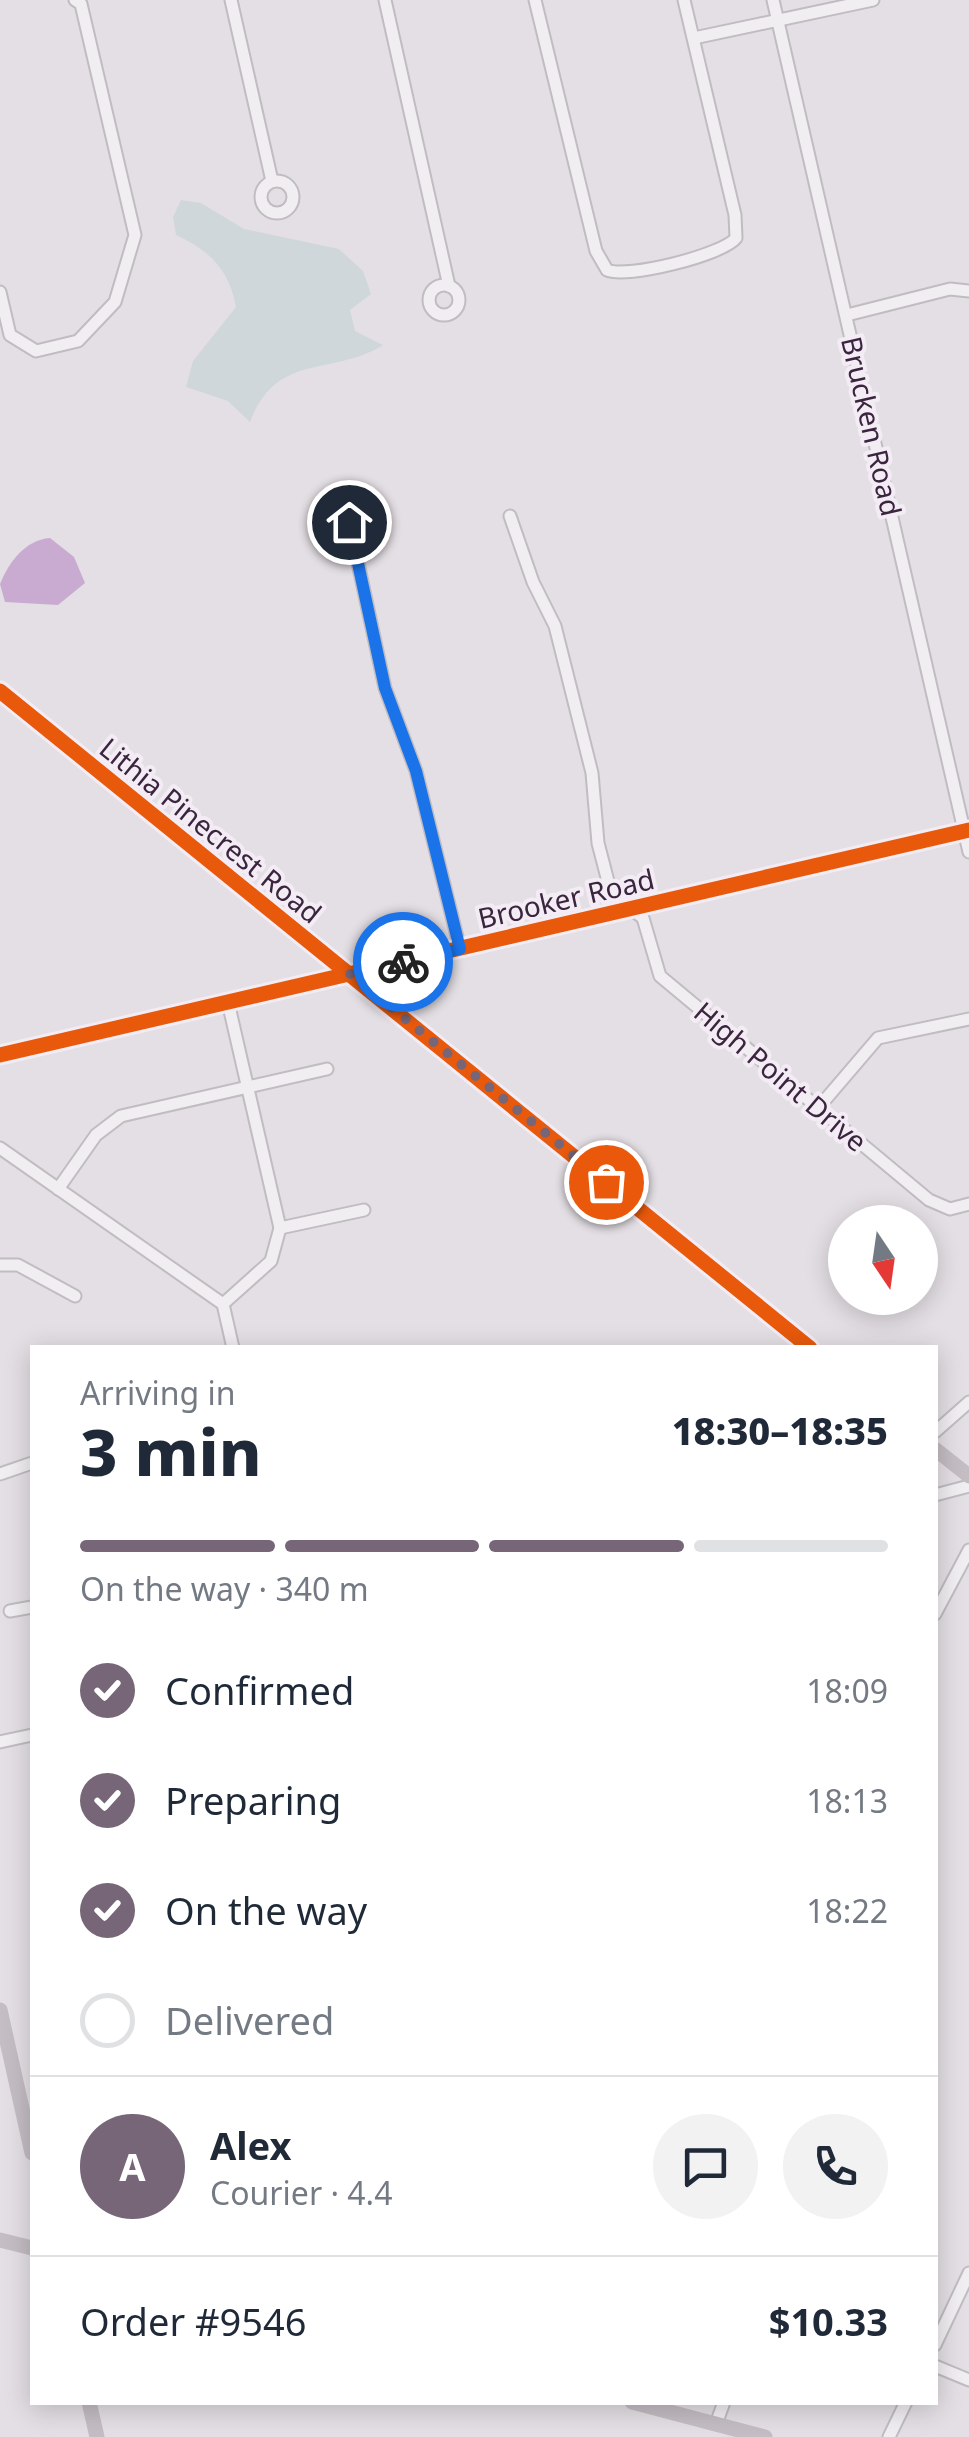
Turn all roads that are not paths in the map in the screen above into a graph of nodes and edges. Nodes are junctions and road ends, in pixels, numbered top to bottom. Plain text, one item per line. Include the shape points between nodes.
1 (75, 0) edge
2 (231, 0) edge
3 (385, 0) edge
4 (535, 0) edge
5 (684, 0) edge
6 (774, 0) edge
7 (873, 0) edge
8 (779, 23) junction
9 (694, 38) junction
10 (272, 181) dead end
11 (449, 286) dead end
12 (0, 292) edge
13 (969, 292) edge
14 (846, 315) junction
15 (342, 490) dead end
16 (510, 516) dead end
17 (0, 691) edge
18 (966, 831) edge
19 (969, 852) edge
20 (628, 908) junction
21 (460, 949) junction
22 (350, 974) junction
23 (228, 1002) junction
24 (969, 1018) edge
25 (0, 1055) edge
26 (327, 1069) dead end
27 (247, 1086) junction
28 (819, 1107) junction
29 (0, 1148) edge
30 (58, 1188) junction
31 (969, 1204) edge
32 (364, 1210) dead end
33 (280, 1228) junction
34 (0, 1265) edge
35 (75, 1296) dead end
36 (223, 1304) junction
37 (232, 1345) edge
38 (806, 1345) edge
39 (969, 1402) edge
40 (938, 1429) edge
41 (938, 1451) edge
42 (30, 1464) edge
43 (0, 1474) edge
44 (969, 1476) edge
45 (969, 1486) edge
46 (938, 1493) edge
47 (969, 1550) edge
48 (30, 1607) edge
49 (938, 1608) edge
50 (10, 1611) dead end
51 (30, 1735) edge
52 (0, 1742) edge
53 (0, 2010) edge
54 (28, 2109) edge
55 (0, 2240) edge
56 (30, 2248) edge
57 (969, 2273) edge
58 (938, 2339) edge
59 (938, 2367) edge
60 (969, 2380) edge
61 (90, 2405) edge
62 (643, 2405) edge
63 (723, 2405) edge
64 (905, 2405) edge
65 (716, 2424) junction
66 (97, 2437) edge
67 (765, 2437) edge
68 (889, 2437) edge

1 - 12 street via 135,235 115,302 78,342 36,351 10,335
2 - 10 street
3 - 11 street
4 - 9 street via 596,251 614,274 718,251 736,238
5 - 9 street
6 - 8 street, Brucken Road
7 - 8 street
8 - 9 street
8 - 14 street, Brucken Road
13 - 14 street via 950,290
14 - 18 street, Brucken Road
15 - 21 street via 385,688 416,771
16 - 20 street, High Point Drive via 556,626 592,773 610,893
17 - 22 street, Lithia Pinecrest Road
18 - 19 street, Brucken Road
18 - 20 street, Brooker Road
20 - 21 street, Brooker Road
20 - 28 street, High Point Drive via 643,918 660,976
21 - 22 street, Brooker Road
22 - 23 street, Brooker Road
22 - 38 street, Lithia Pinecrest Road
23 - 25 street, Brooker Road
23 - 27 street
24 - 28 street via 878,1038
26 - 27 street
27 - 30 street via 121,1116 96,1135
27 - 33 street
28 - 31 street, High Point Drive via 930,1200 950,1208
29 - 30 street
30 - 36 street
32 - 33 street
33 - 36 street via 271,1261
34 - 35 street via 18,1266
36 - 37 street
39 - 40 street
41 - 44 street
42 - 43 street
45 - 46 street
47 - 49 street
48 - 50 street
51 - 52 street
53 - 54 street
55 - 56 street
57 - 58 street
59 - 60 street
61 - 66 street
62 - 65 street
63 - 65 street
64 - 68 street
65 - 67 street

